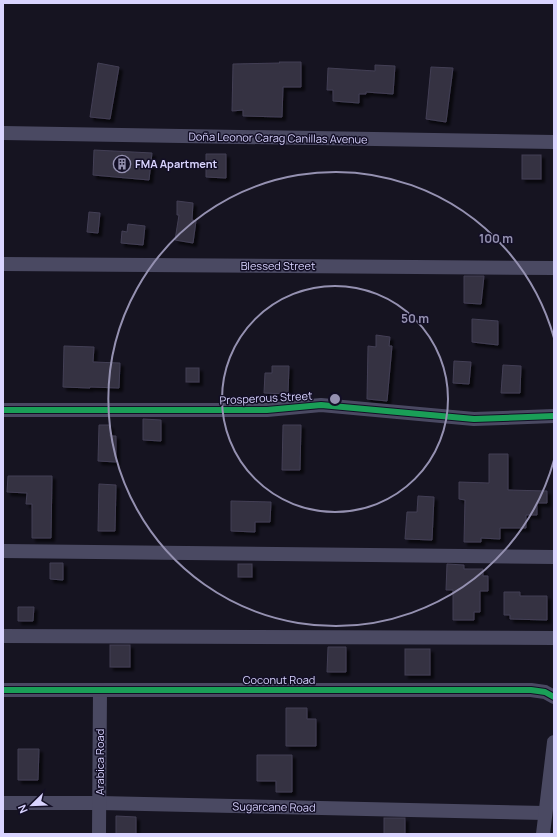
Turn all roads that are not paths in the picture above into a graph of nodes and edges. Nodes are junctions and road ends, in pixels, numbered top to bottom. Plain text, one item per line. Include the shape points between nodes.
1 (3, 133) edge
2 (554, 142) edge
3 (3, 264) edge
4 (554, 268) edge
5 (3, 410) edge
6 (554, 416) edge
7 (3, 551) edge
8 (554, 557) edge
9 (3, 636) edge
10 (554, 638) edge
11 (3, 690) edge
12 (100, 690) junction
13 (554, 697) edge
14 (554, 742) edge
15 (3, 802) edge
16 (100, 803) junction
17 (545, 813) junction
18 (99, 834) edge
19 (543, 834) edge

1 - 2 street, Doña Leonor Carag Canillas Avenue
3 - 4 street, Blessed Street
5 - 6 street, Prosperous Street via 267,410 321,406 474,419
7 - 8 street
9 - 10 street
11 - 12 street, Coconut Road
12 - 13 street, Coconut Road via 531,690 545,692
12 - 16 street, Arabica Road
14 - 17 street
15 - 16 street, Sugarcane Road
16 - 17 street, Sugarcane Road
16 - 18 street, Arabica Road
17 - 19 street

